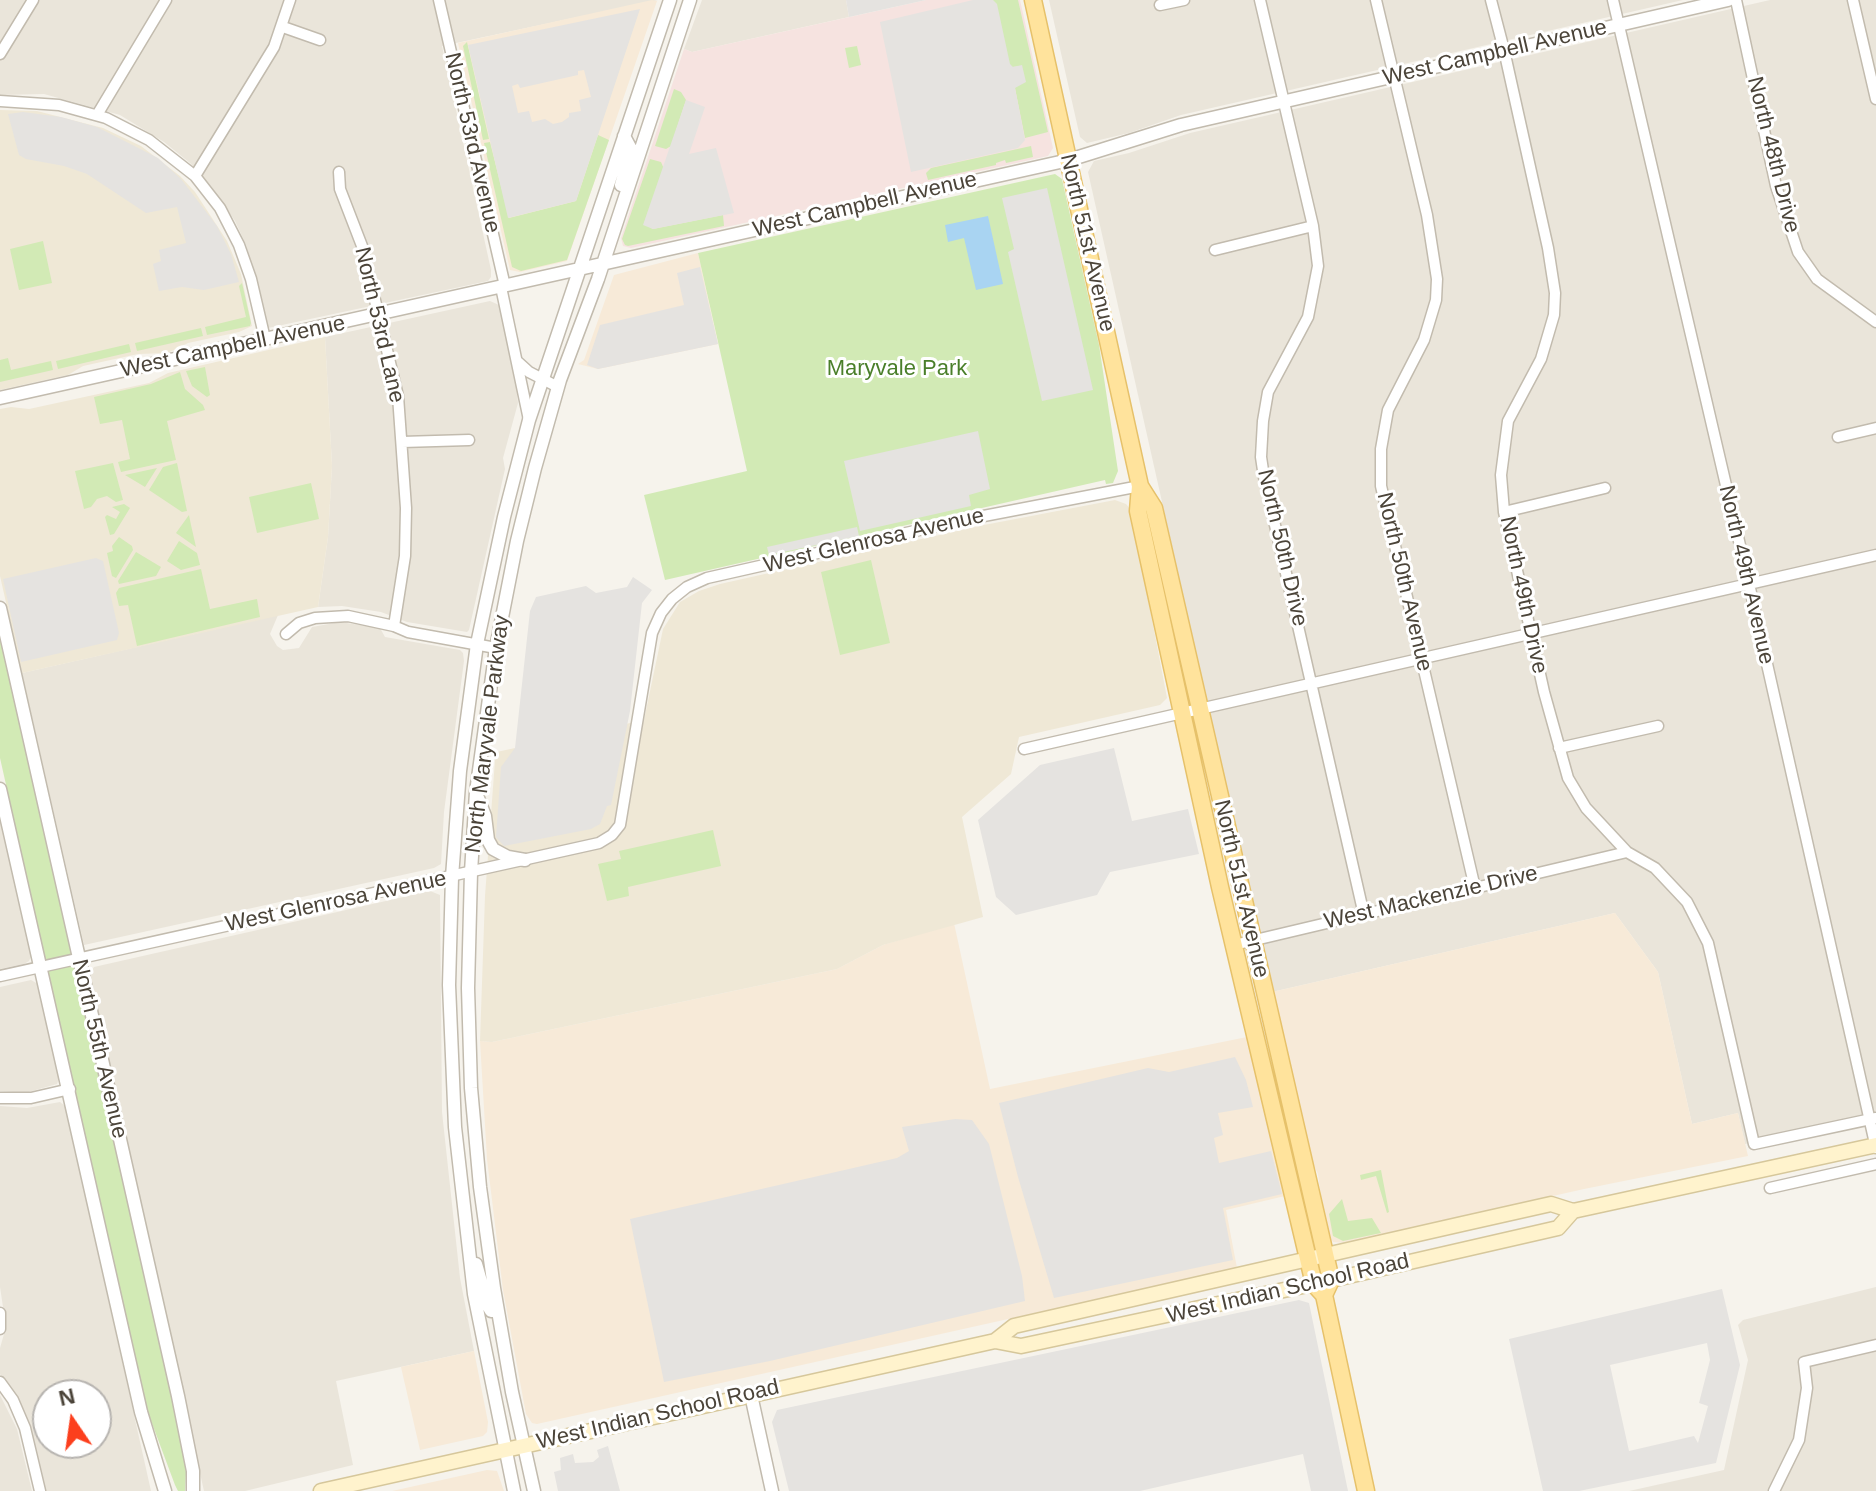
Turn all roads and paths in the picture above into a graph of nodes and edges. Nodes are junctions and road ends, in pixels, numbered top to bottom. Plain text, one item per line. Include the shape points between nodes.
1 (33, 0) edge
2 (166, 0) edge
3 (290, 0) edge
4 (439, 0) edge
5 (670, 0) edge
6 (690, 0) edge
7 (1033, 0) edge
8 (1184, 0) edge
9 (1260, 0) edge
10 (1376, 0) edge
11 (1491, 0) edge
12 (1613, 0) edge
13 (1728, 0) edge
14 (1736, 0) edge
15 (1853, 0) edge
16 (1160, 5) dead end
17 (1619, 25) junction
18 (283, 27) junction
19 (320, 40) dead end
20 (1504, 50) junction
21 (0, 54) edge
22 (664, 76) junction
23 (1393, 76) junction
24 (642, 84) junction
25 (1876, 99) edge
26 (0, 101) edge
27 (1283, 101) junction
28 (97, 115) junction
29 (624, 136) junction
30 (1069, 160) junction
31 (339, 172) dead end
32 (195, 176) junction
33 (619, 212) junction
34 (1313, 226) junction
35 (1215, 250) dead end
36 (603, 264) junction
37 (579, 269) junction
38 (503, 287) junction
39 (378, 315) junction
40 (1876, 322) edge
41 (265, 339) junction
42 (517, 361) junction
43 (541, 378) junction
44 (558, 387) junction
45 (0, 398) edge
46 (529, 420) junction
47 (1876, 428) edge
48 (1838, 437) dead end
49 (469, 440) dead end
50 (402, 442) junction
51 (1140, 486) junction
52 (1605, 488) dead end
53 (1504, 512) junction
54 (1876, 555) edge
55 (1749, 584) junction
56 (0, 608) edge
57 (394, 626) junction
58 (1532, 633) junction
59 (286, 634) dead end
60 (477, 644) junction
61 (496, 648) junction
62 (1423, 658) junction
63 (1313, 683) junction
64 (1199, 709) junction
65 (1182, 713) junction
66 (1658, 726) dead end
67 (1559, 748) junction
68 (1024, 749) dead end
69 (476, 792) junction
70 (1, 797) edge
71 (1627, 852) junction
72 (525, 860) junction
73 (471, 872) junction
74 (452, 877) junction
75 (1475, 888) junction
76 (1364, 915) junction
77 (1253, 941) junction
78 (1234, 945) junction
79 (79, 959) junction
80 (42, 967) junction
81 (0, 976) edge
82 (70, 1089) junction
83 (0, 1098) edge
84 (1873, 1119) edge
85 (1876, 1147) edge
86 (1876, 1164) edge
87 (1770, 1188) dead end
88 (1573, 1211) junction
89 (468, 1246) junction
90 (1316, 1258) junction
91 (1323, 1286) junction
92 (497, 1311) junction
93 (0, 1313) edge
94 (0, 1329) edge
95 (995, 1341) junction
96 (1876, 1345) edge
97 (0, 1382) edge
98 (751, 1395) junction
99 (524, 1446) junction
100 (505, 1450) junction
101 (40, 1491) edge
102 (165, 1491) edge
103 (193, 1491) edge
104 (321, 1491) edge
105 (514, 1491) edge
106 (534, 1491) edge
107 (772, 1491) edge
108 (1366, 1491) edge
109 (1774, 1491) edge

1 - 21 street
2 - 28 street
3 - 18 street
4 - 38 street, North 53rd Avenue
5 - 24 street, North Maryvale Parkway
6 - 22 street, North Maryvale Parkway
7 - 30 main road, North 51st Avenue
8 - 16 street
9 - 27 street, North 50th Drive
10 - 23 street, North 50th Avenue
11 - 20 street, North 49th Drive
12 - 17 street, North 49th Avenue
13 - 17 street, West Campbell Avenue
14 - 40 street, North 48th Drive via 1776,186 1798,252 1817,279
15 - 25 street
17 - 20 street, West Campbell Avenue
17 - 55 street, North 49th Avenue
18 - 19 street
18 - 32 street
20 - 23 street, West Campbell Avenue
20 - 53 street, North 49th Drive via 1555,293 1541,359 1508,421 1501,475
22 - 24 street
22 - 33 street, North Maryvale Parkway
23 - 27 street, West Campbell Avenue
23 - 62 street, North 50th Avenue via 1437,279 1424,340 1388,410 1381,449 1381,486
24 - 29 street, North Maryvale Parkway
26 - 28 street via 48,103
27 - 30 street, West Campbell Avenue
27 - 34 street, North 50th Drive
28 - 32 street via 149,140
29 - 33 street via 631,149
29 - 37 street, North Maryvale Parkway
30 - 36 street, West Campbell Avenue
30 - 51 main road, North 51st Avenue
31 - 39 street, North 53rd Lane
32 - 41 street via 239,245
33 - 36 street, North Maryvale Parkway
34 - 35 street
34 - 63 street, North 50th Drive via 1318,266 1313,301 1303,331 1268,392 1261,457
36 - 37 street, West Campbell Avenue
36 - 44 street, North Maryvale Parkway
37 - 38 street, West Campbell Avenue
37 - 43 street, North Maryvale Parkway
38 - 39 street, West Campbell Avenue
38 - 42 street, North 53rd Avenue
39 - 41 street, West Campbell Avenue
39 - 50 street, North 53rd Lane via 396,383
41 - 45 street, West Campbell Avenue
42 - 43 street
42 - 46 street, North 53rd Avenue
43 - 44 street
43 - 46 street, North Maryvale Parkway
44 - 61 street, North Maryvale Parkway via 517,541
46 - 60 street, North Maryvale Parkway
47 - 48 street
49 - 50 street
50 - 57 street, North 53rd Lane via 405,556
51 - 64 main road, North 51st Avenue via 1154,508
51 - 65 main road, North 51st Avenue via 1138,511
51 - 72 street, West Glenrosa Avenue via 968,519 707,578 687,587 663,609 652,633 620,825 599,843
52 - 53 street
53 - 58 street, North 49th Drive
54 - 55 street
55 - 58 street
55 - 84 street, North 49th Avenue
56 - 79 street, North 55th Avenue
57 - 59 street via 330,616 299,623
57 - 60 street
58 - 62 street
58 - 67 street, North 49th Drive
60 - 61 street
60 - 74 street, North Maryvale Parkway
61 - 69 street, North Maryvale Parkway
62 - 63 street
62 - 75 street, North 50th Avenue
63 - 64 street
63 - 76 street, North 50th Drive
64 - 65 street
64 - 77 main road, North 51st Avenue
65 - 68 street
65 - 78 main road, North 51st Avenue
66 - 67 street
67 - 71 street, North 49th Drive via 1568,778 1586,808
69 - 72 street via 493,849
69 - 73 street, North Maryvale Parkway
70 - 80 street, North 55th Avenue
71 - 75 street, West Mackenzie Drive
71 - 84 street, North 49th Drive via 1655,868 1687,902 1708,943 1754,1144
72 - 73 street, West Glenrosa Avenue
73 - 74 street, West Glenrosa Avenue
73 - 92 street, North Maryvale Parkway via 471,1088
74 - 79 street, West Glenrosa Avenue
74 - 89 street, North Maryvale Parkway via 449,985 455,1127
75 - 76 street, West Mackenzie Drive
76 - 77 street, West Mackenzie Drive
77 - 78 street, West Mackenzie Drive
77 - 90 main road, North 51st Avenue
78 - 90 main road, North 51st Avenue
79 - 80 street, West Glenrosa Avenue
79 - 103 street, North 55th Avenue via 178,1396
80 - 81 street, West Glenrosa Avenue
80 - 82 street, North 55th Avenue
82 - 83 street
82 - 102 street, North 55th Avenue via 141,1412
84 - 85 street, North 49th Avenue
85 - 88 main road, West Indian School Road
86 - 87 street
88 - 90 main road, West Indian School Road via 1551,1204
88 - 91 main road, West Indian School Road via 1558,1228
89 - 92 street via 488,1306
89 - 100 street, North Maryvale Parkway
90 - 91 main road, North 51st Avenue
90 - 95 main road, West Indian School Road via 1014,1326
91 - 95 main road, West Indian School Road via 1021,1346
91 - 108 main road, North 51st Avenue
92 - 99 street, North Maryvale Parkway
93 - 94 street
95 - 98 main road, West Indian School Road
96 - 109 street via 1804,1362 1807,1388 1799,1440
97 - 101 street via 25,1428
98 - 99 main road, West Indian School Road
98 - 107 street
99 - 100 main road, West Indian School Road
99 - 106 street, North Maryvale Parkway
100 - 104 main road, West Indian School Road
100 - 105 street, North Maryvale Parkway

